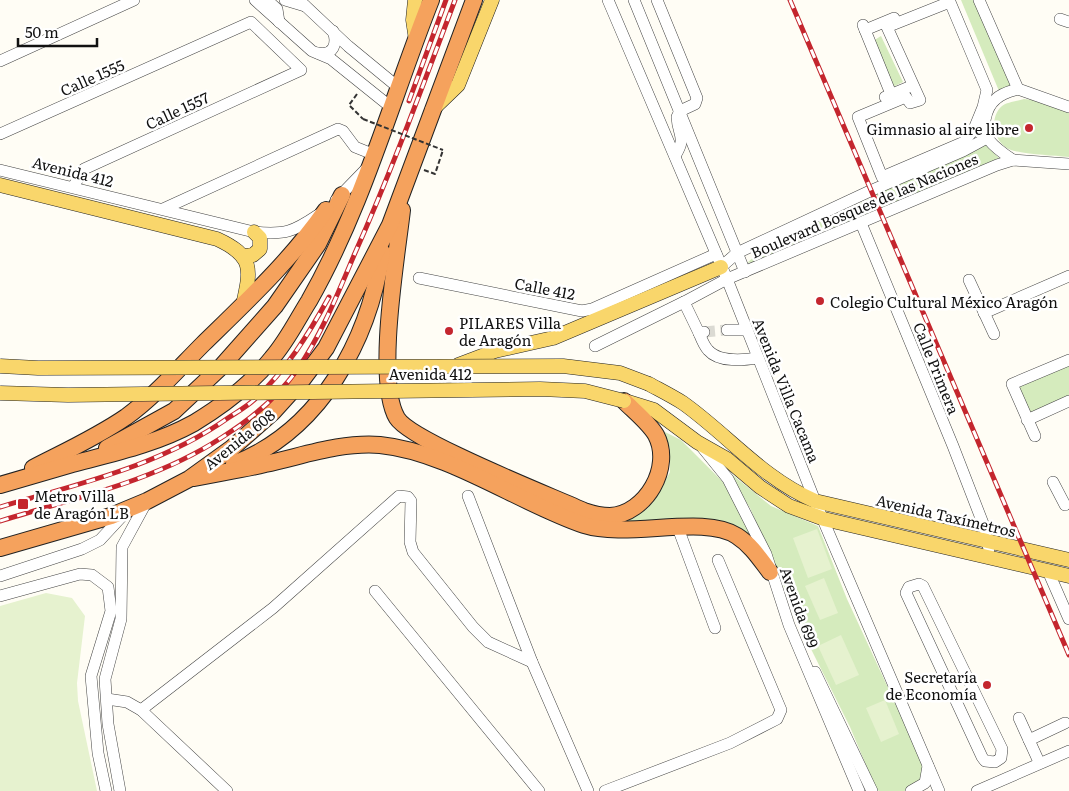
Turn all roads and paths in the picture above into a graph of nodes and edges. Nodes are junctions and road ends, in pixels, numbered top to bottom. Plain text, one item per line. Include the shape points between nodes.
1 (134, 0) edge
2 (255, 0) edge
3 (267, 0) edge
4 (285, 0) edge
5 (416, 0) edge
6 (431, 0) edge
7 (474, 0) edge
8 (492, 0) edge
9 (608, 0) edge
10 (634, 0) edge
11 (657, 0) edge
12 (979, 0) edge
13 (948, 1) edge
14 (302, 3) edge
15 (279, 22) junction
16 (882, 23) junction
17 (333, 31) junction
18 (416, 40) junction
19 (348, 46) junction
20 (312, 51) junction
21 (331, 59) junction
22 (0, 61) edge
23 (301, 70) joint
24 (399, 88) junction
25 (1018, 89) junction
26 (357, 94) dead end
27 (891, 94) junction
28 (996, 98) junction
29 (1069, 107) edge
30 (392, 108) junction
31 (432, 111) junction
32 (680, 111) junction
33 (861, 111) dead end
34 (0, 134) edge
35 (987, 138) junction
36 (675, 156) junction
37 (374, 159) junction
38 (1013, 160) junction
39 (1069, 164) edge
40 (0, 170) edge
41 (434, 174) dead end
42 (0, 185) edge
43 (73, 187) junction
44 (404, 188) junction
45 (342, 195) junction
46 (162, 209) junction
47 (326, 210) junction
48 (861, 223) junction
49 (387, 231) junction
50 (254, 232) junction
51 (737, 253) junction
52 (244, 256) junction
53 (721, 267) junction
54 (744, 272) junction
55 (1069, 276) edge
56 (419, 278) dead end
57 (969, 280) dead end
58 (684, 302) junction
59 (243, 305) junction
60 (984, 313) junction
61 (727, 330) tunnel mouth
62 (747, 330) junction
63 (994, 334) dead end
64 (594, 346) dead end
65 (758, 358) junction
66 (1069, 360) edge
67 (458, 365) junction
68 (0, 366) edge
69 (0, 393) edge
70 (624, 401) junction
71 (1069, 402) edge
72 (1027, 420) junction
73 (1035, 436) dead end
74 (697, 442) junction
75 (72, 464) junction
76 (189, 479) junction
77 (1053, 482) dead end
78 (2, 485) edge
79 (468, 496) dead end
80 (1064, 497) edge
81 (147, 501) junction
82 (815, 501) junction
83 (130, 508) junction
84 (824, 519) junction
85 (678, 528) junction
86 (989, 542) junction
87 (0, 548) edge
88 (989, 558) junction
89 (718, 560) dead end
90 (1069, 560) edge
91 (1048, 571) junction
92 (770, 572) junction
93 (0, 576) edge
94 (1069, 576) edge
95 (375, 591) dead end
96 (0, 596) edge
97 (1069, 619) edge
98 (715, 628) dead end
99 (802, 655) junction
100 (532, 662) junction
101 (107, 699) junction
102 (141, 710) junction
103 (1019, 718) dead end
104 (1065, 724) dead end
105 (1029, 740) junction
106 (1069, 751) edge
107 (926, 760) junction
108 (995, 762) junction
109 (1039, 762) junction
110 (1002, 779) junction
111 (106, 791) edge
112 (120, 791) edge
113 (227, 791) edge
114 (539, 791) edge
115 (588, 791) edge
116 (605, 791) edge
117 (859, 791) edge
118 (872, 791) edge
119 (911, 791) edge
120 (939, 791) edge
121 (977, 791) edge

1 - 22 street
2 - 15 street
3 - 15 street via 276,9
4 - 14 street
5 - 18 main road via 413,20
6 - 18 highway
7 - 31 highway
8 - 31 main road via 458,85
9 - 36 street, Avenida Villa Cacama
10 - 32 street
11 - 32 street via 696,96 695,104
12 - 25 street
13 - 13 street via 987,90 983,107 974,129 964,142 882,177 858,117 906,96 910,103 920,100 887,27
13 - 16 street
13 - 28 street
14 - 17 street
15 - 20 street
16 - 27 street via 863,27
16 - 27 street via 911,91
17 - 19 street
17 - 20 street via 336,43 333,50 326,54
18 - 24 highway
19 - 21 street
19 - 24 street
20 - 21 street
21 - 30 street
23 - 34 street, Calle 1555 via 251,22
23 - 43 street, Calle 1557 via 84,169
24 - 30 highway
25 - 28 street
25 - 29 street
26 - 41 path, bridge via 349,105 363,119 443,150
27 - 33 street
28 - 35 street, Boulevard Bosques de las Naciones via 985,124
30 - 37 highway
31 - 44 highway
32 - 36 street via 677,120 683,138
32 - 51 street
35 - 38 street, Boulevard Bosques de las Naciones
35 - 51 street, Boulevard Bosques de las Naciones
36 - 53 street, Avenida Villa Cacama
37 - 45 street, Avenida 412
37 - 46 street via 355,147 340,129
37 - 75 highway via 350,219 320,280 272,358 252,378 194,422 160,439
38 - 39 street, Boulevard Bosques de las Naciones
38 - 48 street, Boulevard Bosques de las Naciones
40 - 43 street, Avenida 412
42 - 52 main road via 217,239
43 - 46 street, Avenida 412
44 - 49 highway
44 - 70 highway via 388,335 392,406 398,419 440,446 584,511 612,516 627,512 640,503 655,484 662,458 656,435
45 - 47 street, Avenida 412
45 - 75 highway via 318,244 275,306 221,367 174,411
46 - 50 street, Avenida 412
47 - 50 street, Avenida 412 via 302,226 284,233
47 - 59 highway via 305,240
48 - 54 street, Boulevard Bosques de las Naciones
48 - 86 street, Calle Primera
49 - 76 highway, Avenida 608 via 326,348 302,380 239,442
49 - 76 highway via 369,309 354,348 335,380 312,408 274,442 246,459
50 - 52 main road via 260,238 260,249 253,255
51 - 53 street, Boulevard Bosques de las Naciones
51 - 54 street
52 - 59 main road via 249,280
53 - 54 street, Boulevard Bosques de las Naciones
53 - 56 street, Calle 412 via 582,310
53 - 58 street
53 - 62 street, Avenida Villa Cacama
53 - 67 main road via 553,338 495,351
55 - 60 street
57 - 60 street
58 - 64 street
58 - 65 street via 708,351 734,360
59 - 78 highway via 149,398 126,416
60 - 63 street
61 - 62 street
62 - 65 street, Avenida Villa Cacama
65 - 82 street, Avenida Villa Cacama
66 - 72 street via 1012,384
67 - 68 main road, Avenida 412, bridge
67 - 82 main road, Avenida 412, bridge via 562,366 620,373 649,384 682,402 775,480
69 - 70 main road, Avenida 412, bridge via 68,395 540,388 585,391
70 - 74 main road, Avenida 412 via 654,410
71 - 72 street
72 - 73 street
74 - 84 main road, Avenida 412 via 727,459 789,506
74 - 92 street, Avenida 699 via 728,479 766,554
75 - 78 highway
76 - 81 highway, Avenida 608
76 - 85 highway via 329,448 379,445 410,450 584,525 610,530
77 - 80 street
79 - 100 street
81 - 83 highway, Avenida 608
81 - 101 street via 122,547 123,605 105,679
82 - 84 street, Avenida Villa Cacama
82 - 86 main road, Avenida Taxímetros
83 - 87 highway, Avenida 608
83 - 93 street via 100,540
84 - 88 main road, Avenida Taxímetros
84 - 107 street, Avenida Villa Cacama
85 - 92 highway via 713,526 736,535
85 - 98 street
86 - 88 street, Calle Primera
86 - 90 main road, Avenida Taxímetros
88 - 91 main road, Avenida Taxímetros
89 - 116 street via 781,710 780,715 730,743
91 - 94 main road, Avenida Taxímetros
91 - 97 street
92 - 99 street, Avenida 699
95 - 114 street
96 - 111 street via 80,574 92,575 108,587 111,611 90,676 98,753
99 - 117 street, Avenida 699
99 - 118 street via 820,678
100 - 102 street via 488,642 473,627 413,552 410,542 411,501 408,497 399,496 273,608
100 - 115 street
101 - 102 street via 127,702
101 - 112 street via 108,724
102 - 113 street
103 - 105 street
104 - 105 street
105 - 109 street
106 - 109 street
107 - 119 street via 925,783
107 - 120 street, Avenida Villa Cacama
108 - 108 street via 982,757 906,593 909,587 923,586 1002,749 1001,758
108 - 110 street
109 - 110 street
110 - 121 street

